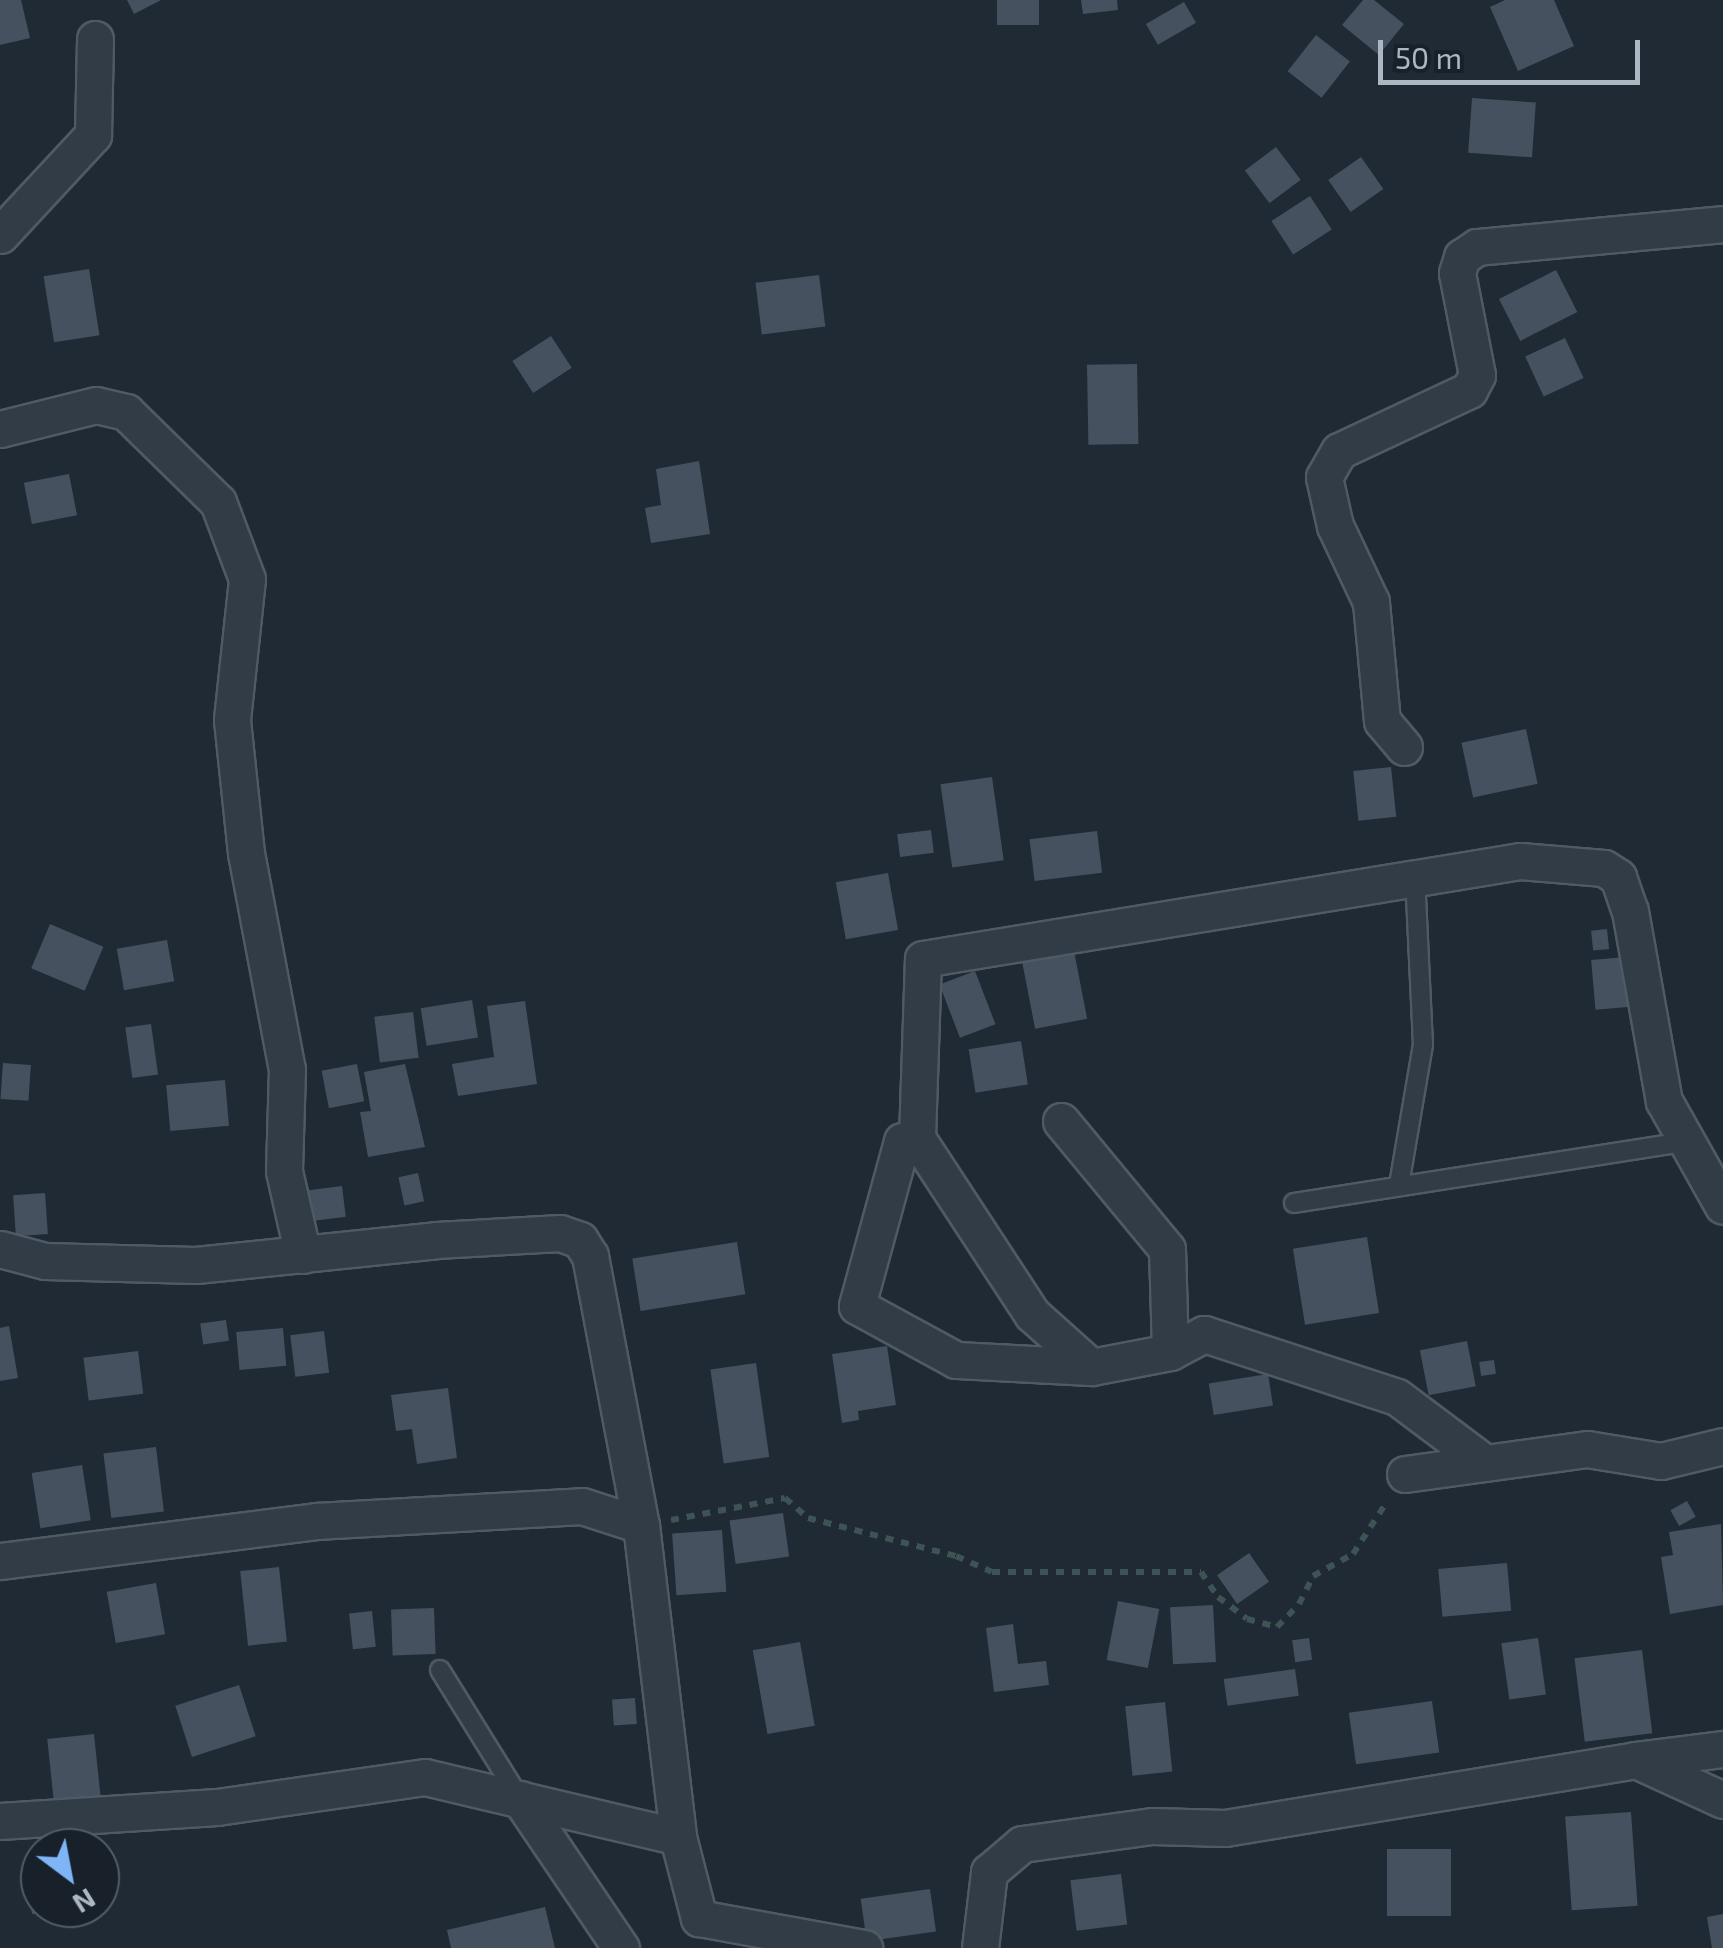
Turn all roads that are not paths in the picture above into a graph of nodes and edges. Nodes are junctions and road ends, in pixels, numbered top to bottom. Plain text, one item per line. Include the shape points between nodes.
1 (95, 39) dead end
2 (1723, 224) edge
3 (0, 235) edge
4 (0, 428) edge
5 (1404, 748) dead end
6 (1415, 876) junction
7 (1062, 1122) dead end
8 (917, 1138) junction
9 (1706, 1142) edge
10 (1399, 1185) junction
11 (1294, 1203) dead end
12 (1723, 1206) edge
13 (0, 1249) edge
14 (303, 1255) junction
15 (45, 1262) junction
16 (0, 1268) edge
17 (1170, 1352) junction
18 (1091, 1367) junction
19 (1723, 1446) edge
20 (1485, 1463) junction
21 (1404, 1474) road end
22 (641, 1525) junction
23 (0, 1562) edge
24 (440, 1670) dead end
25 (1723, 1748) edge
26 (1636, 1760) junction
27 (520, 1799) junction
28 (1723, 1800) edge
29 (0, 1821) edge
30 (678, 1837) junction
31 (701, 1933) edge
32 (622, 1948) edge
33 (864, 1948) edge
34 (980, 1948) edge

1 - 3 street via 94,134
2 - 5 street via 1477,247 1462,257 1457,273 1477,375 1468,390 1339,451 1324,477 1334,526 1371,602 1382,721
4 - 14 street via 96,405 126,412 218,502 248,580 232,720 246,853 287,1069 284,1171
6 - 8 street via 923,959
6 - 9 street via 1520,862 1573,863 1618,877 1664,1101
6 - 10 lane via 1423,1044
7 - 17 street via 1167,1248
8 - 18 street via 1032,1314
8 - 18 street via 902,1141 856,1306 956,1360
9 - 10 lane
9 - 12 street
10 - 11 lane
13 - 15 street
14 - 15 street via 196,1265
14 - 22 street via 560,1233 580,1240 590,1256
15 - 16 street
17 - 18 street
17 - 20 street via 1204,1334 1306,1364 1396,1397
19 - 20 street via 1662,1461 1587,1449
20 - 21 street
22 - 23 street via 582,1506 316,1522
22 - 30 street
24 - 27 lane
25 - 26 street
26 - 28 street
26 - 34 street via 1225,1828 1152,1826 1022,1844 989,1872
27 - 29 street via 425,1777 217,1807
27 - 30 street
27 - 32 street
30 - 31 street
31 - 33 street

